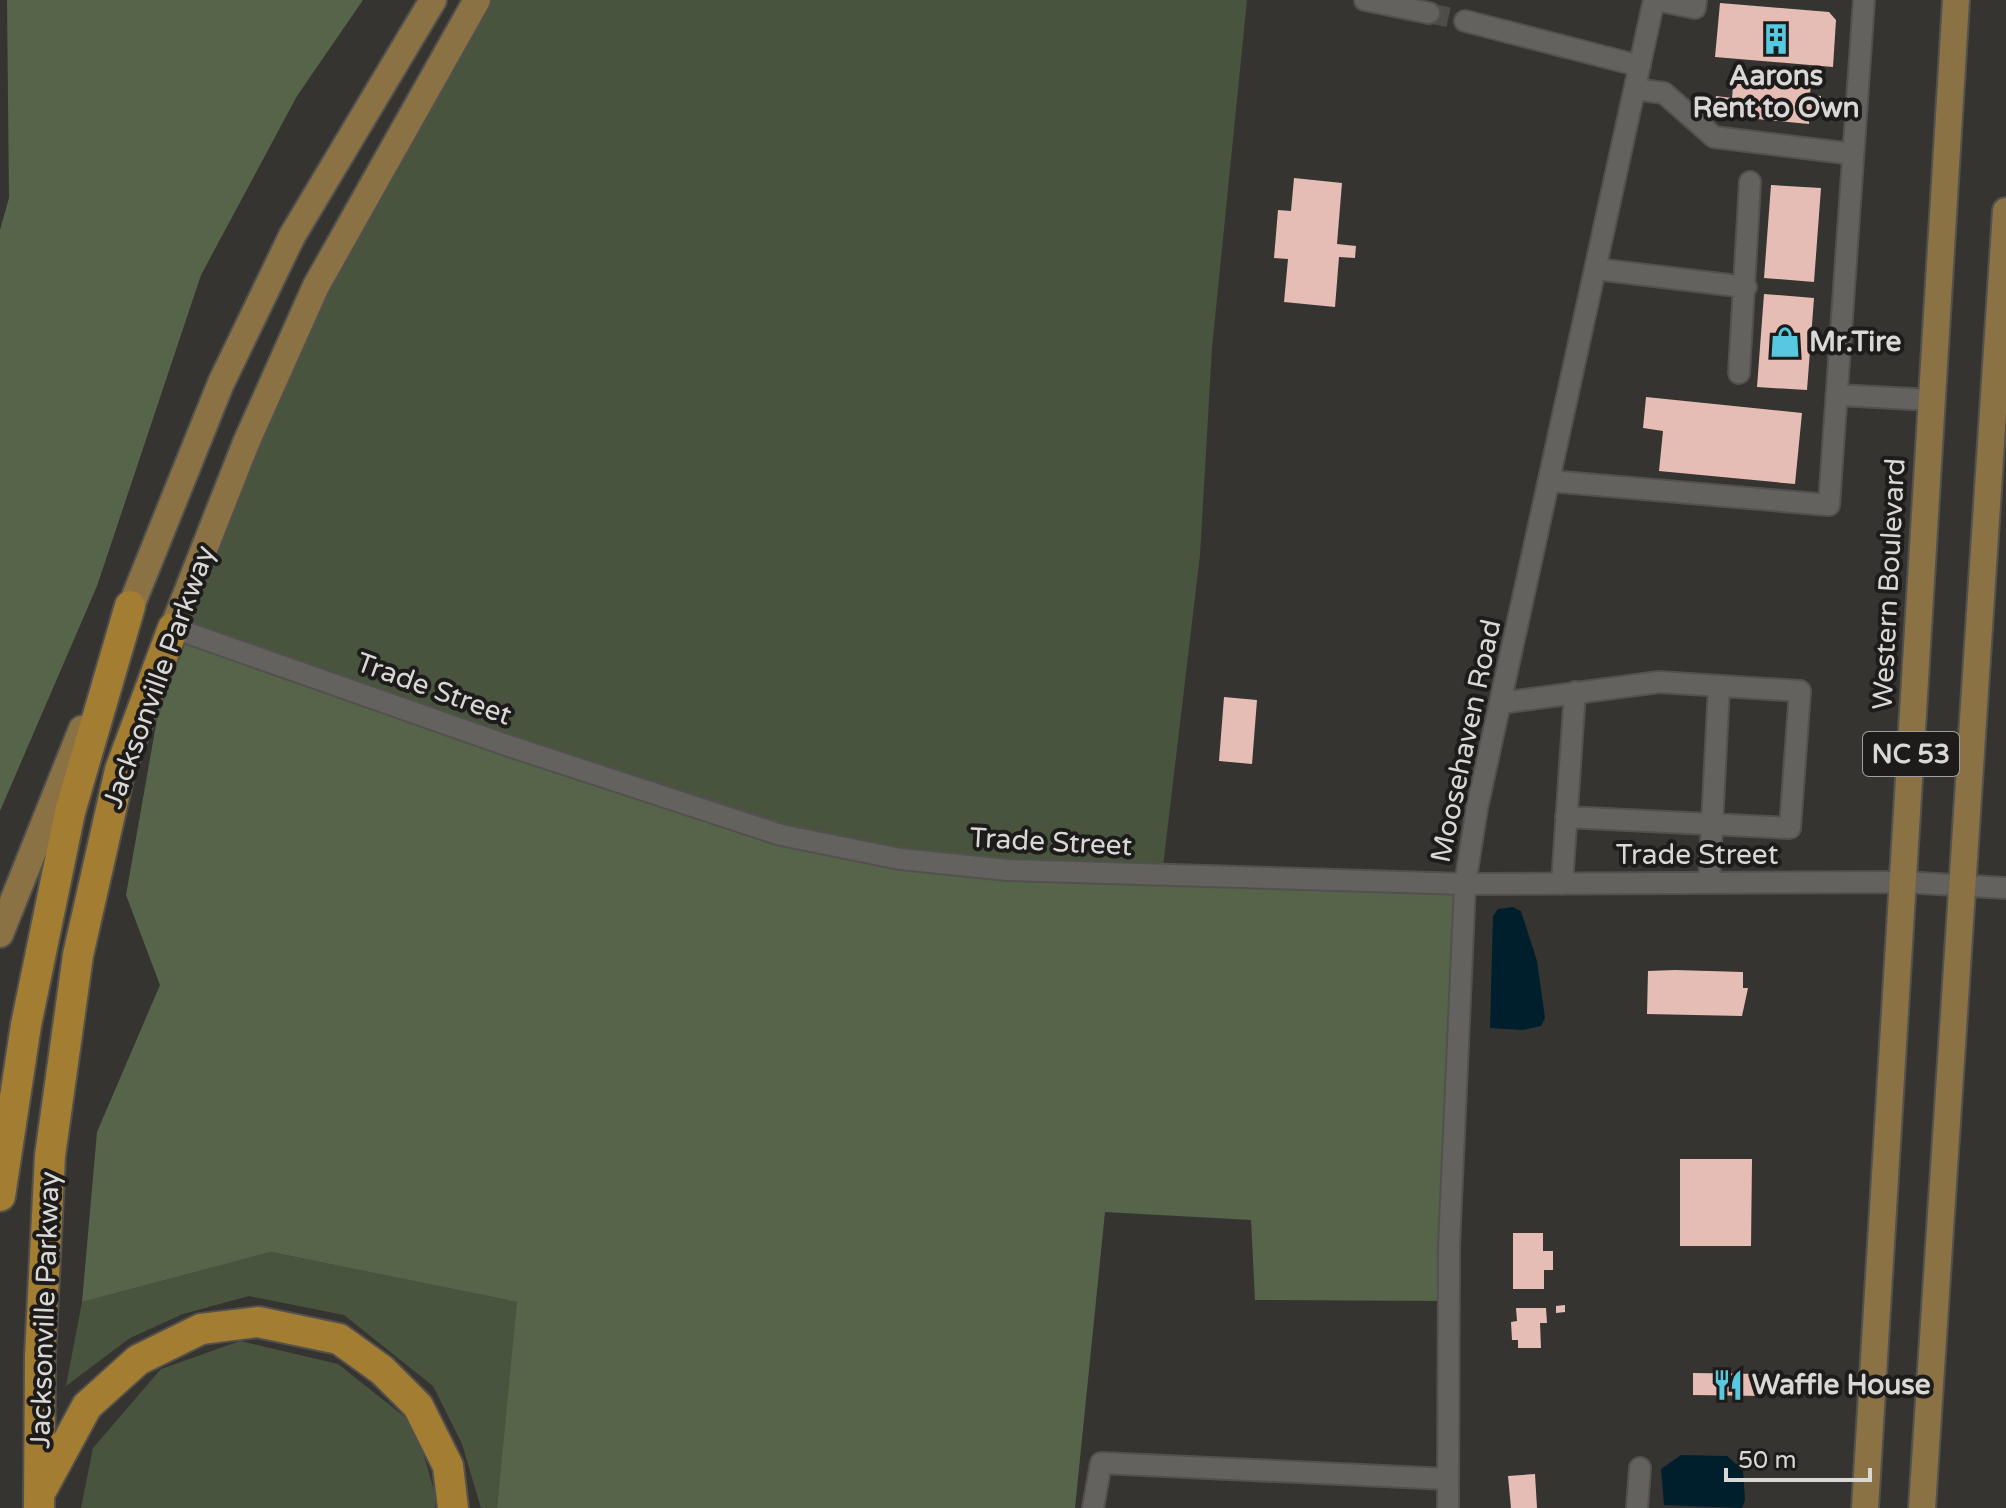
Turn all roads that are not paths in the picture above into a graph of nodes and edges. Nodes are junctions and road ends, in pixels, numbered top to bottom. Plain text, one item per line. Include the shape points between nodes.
1 (433, 0) edge
2 (477, 0) edge
3 (1365, 0) edge
4 (1655, 0) edge
5 (1696, 0) edge
6 (1864, 0) edge
7 (1956, 0) edge
8 (1429, 13) tunnel mouth
9 (1465, 21) tunnel mouth
10 (1640, 66) junction
11 (1635, 89) junction
12 (1853, 154) junction
13 (1750, 182) dead end
14 (2006, 211) edge
15 (1596, 269) junction
16 (1746, 287) junction
17 (2003, 294) edge
18 (1739, 373) dead end
19 (1837, 395) junction
20 (1932, 400) junction
21 (1550, 481) junction
22 (130, 606) junction
23 (173, 628) junction
24 (1719, 686) junction
25 (1575, 692) junction
26 (1501, 703) junction
27 (1566, 817) junction
28 (1712, 822) junction
29 (1903, 882) junction
30 (1709, 883) junction
31 (1465, 884) junction
32 (1562, 884) junction
33 (1963, 886) junction
34 (2006, 888) edge
35 (0, 934) edge
36 (0, 1196) edge
37 (1640, 1468) dead end
38 (1448, 1479) junction
39 (39, 1501) edge
40 (453, 1508) edge
41 (1093, 1508) edge
42 (1448, 1508) edge
43 (1637, 1508) edge
44 (1865, 1508) edge
45 (1922, 1508) edge

1 - 22 main road, Jacksonville Parkway via 292,236 221,383
2 - 23 main road, Jacksonville Parkway via 316,286 246,443
3 - 8 street
4 - 5 street via 1695,8
4 - 10 street, Moosehaven Road
6 - 12 street
7 - 20 main road, Western Boulevard / NC 53
9 - 10 street
10 - 11 street, Moosehaven Road
11 - 12 street via 1664,93 1714,137
11 - 15 street, Moosehaven Road
12 - 19 street
13 - 16 street
14 - 17 main road, NC 53
15 - 16 street
15 - 21 street, Moosehaven Road
16 - 18 street
17 - 33 main road, NC 53
19 - 20 street
19 - 21 street via 1829,505
20 - 29 main road, Western Boulevard / NC 53
21 - 26 street, Moosehaven Road
22 - 35 main road
22 - 36 highway, Jacksonville Parkway via 70,812 26,1025
23 - 31 street, Trade Street via 781,835 900,859 1008,870
23 - 39 highway, Jacksonville Parkway via 120,770 78,955 50,1156
24 - 25 street via 1659,682
24 - 28 street
24 - 28 street via 1800,691 1790,828
25 - 26 street
25 - 27 street
26 - 31 street, Moosehaven Road
27 - 28 street
27 - 32 street
28 - 30 street
29 - 30 street, Trade Street
29 - 33 street, Trade Street
29 - 44 main road, Western Boulevard / NC 53
30 - 32 street, Trade Street
31 - 32 street, Trade Street
31 - 38 street, Moosehaven Road via 1449,1246
33 - 34 street, Trade Street
33 - 45 main road, NC 53
37 - 43 street
38 - 41 street via 1101,1463
38 - 42 street, Moosehaven Road
39 - 40 highway via 87,1406 138,1360 201,1329 258,1322 339,1339 382,1370 418,1406 448,1466

